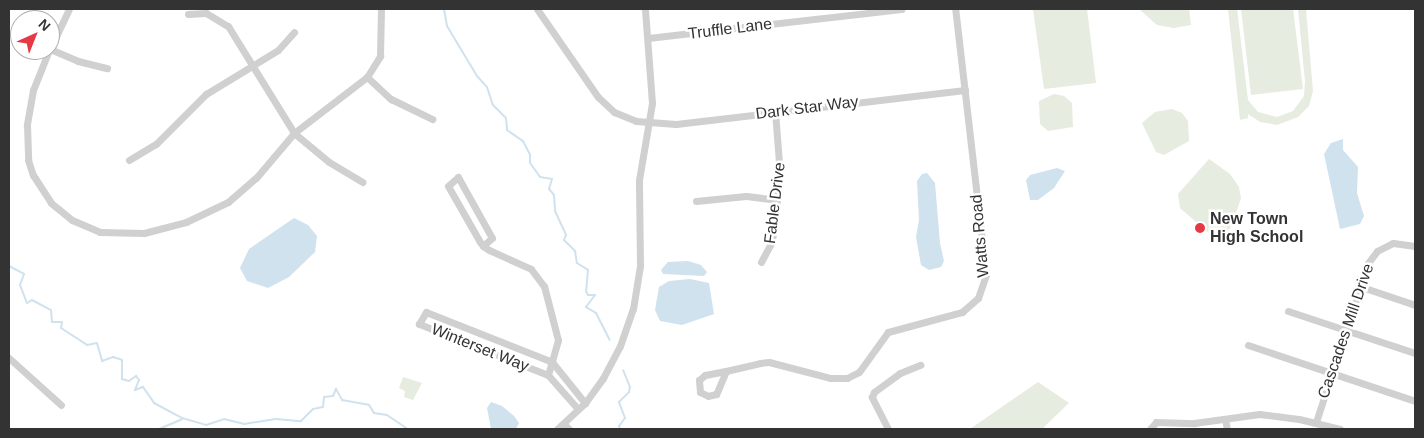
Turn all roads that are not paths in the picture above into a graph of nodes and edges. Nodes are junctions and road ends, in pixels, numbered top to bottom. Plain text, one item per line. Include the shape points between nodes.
1 (69, 9) edge
2 (381, 9) edge
3 (538, 9) edge
4 (645, 9) edge
5 (901, 9) edge
6 (955, 9) edge
7 (188, 14) dead end
8 (60, 28) edge
9 (294, 32) dead end
10 (648, 38) junction
11 (60, 53) edge
12 (46, 60) edge
13 (253, 65) junction
14 (107, 68) dead end
15 (367, 77) junction
16 (964, 90) junction
17 (775, 112) junction
18 (432, 119) dead end
19 (650, 124) junction
20 (294, 132) junction
21 (129, 160) dead end
22 (362, 182) dead end
23 (778, 200) junction
24 (696, 201) dead end
25 (483, 246) junction
26 (1415, 246) edge
27 (760, 262) dead end
28 (1359, 286) junction
29 (1415, 305) edge
30 (1288, 311) dead end
31 (1345, 330) junction
32 (1248, 345) dead end
33 (1415, 353) edge
34 (9, 358) edge
35 (552, 362) junction
36 (920, 365) dead end
37 (726, 370) dead end
38 (1331, 373) junction
39 (548, 375) junction
40 (1415, 400) edge
41 (585, 403) junction
42 (60, 405) dead end
43 (578, 409) junction
44 (1225, 419) junction
45 (1316, 422) junction
46 (567, 426) edge
47 (557, 429) edge
48 (888, 429) edge
49 (1150, 429) edge
50 (1227, 429) edge
51 (1340, 429) edge

1 - 8 street
2 - 15 street via 380,56
3 - 19 street, Dark Star Way via 605,106 624,118
4 - 10 street
5 - 10 street, Truffle Lane
6 - 16 street, Watts Road
7 - 13 street via 206,13 221,20 234,33
9 - 13 street via 278,50
10 - 19 street via 653,84
11 - 14 street
12 - 20 street via 30,106 28,160 41,190 51,203 72,220 100,232 127,235 165,229 228,202 256,178
13 - 20 street
13 - 21 street via 206,94 156,144
15 - 18 street via 391,99
15 - 20 street
16 - 17 street, Dark Star Way
16 - 37 street, Watts Road via 986,275 974,304 953,315 888,332 859,372 847,378 830,378 769,362
17 - 19 street, Dark Star Way
17 - 23 street, Fable Drive via 781,163
19 - 41 street via 639,180 640,266 633,309 612,362
20 - 22 street via 329,162
23 - 24 street via 746,196
23 - 27 street, Fable Drive via 772,242
25 - 25 street via 448,186 458,177 492,238
25 - 35 street via 525,266 541,280 558,340
26 - 28 street, Cascades Mill Drive via 1393,243 1378,251 1368,263
28 - 29 street
28 - 31 street, Cascades Mill Drive
30 - 31 street
31 - 33 street
31 - 38 street, Cascades Mill Drive
32 - 38 street
34 - 42 street
35 - 39 street
35 - 39 street, Winterset Way via 426,312 419,324
35 - 41 street, Winterset Way
36 - 48 street via 900,373 874,392 872,397
38 - 40 street
38 - 45 street, Cascades Mill Drive
39 - 43 street, Winterset Way
41 - 43 street
43 - 46 street
44 - 45 street via 1259,414
44 - 49 street via 1194,424 1156,422
44 - 50 street
45 - 51 street
46 - 47 street

